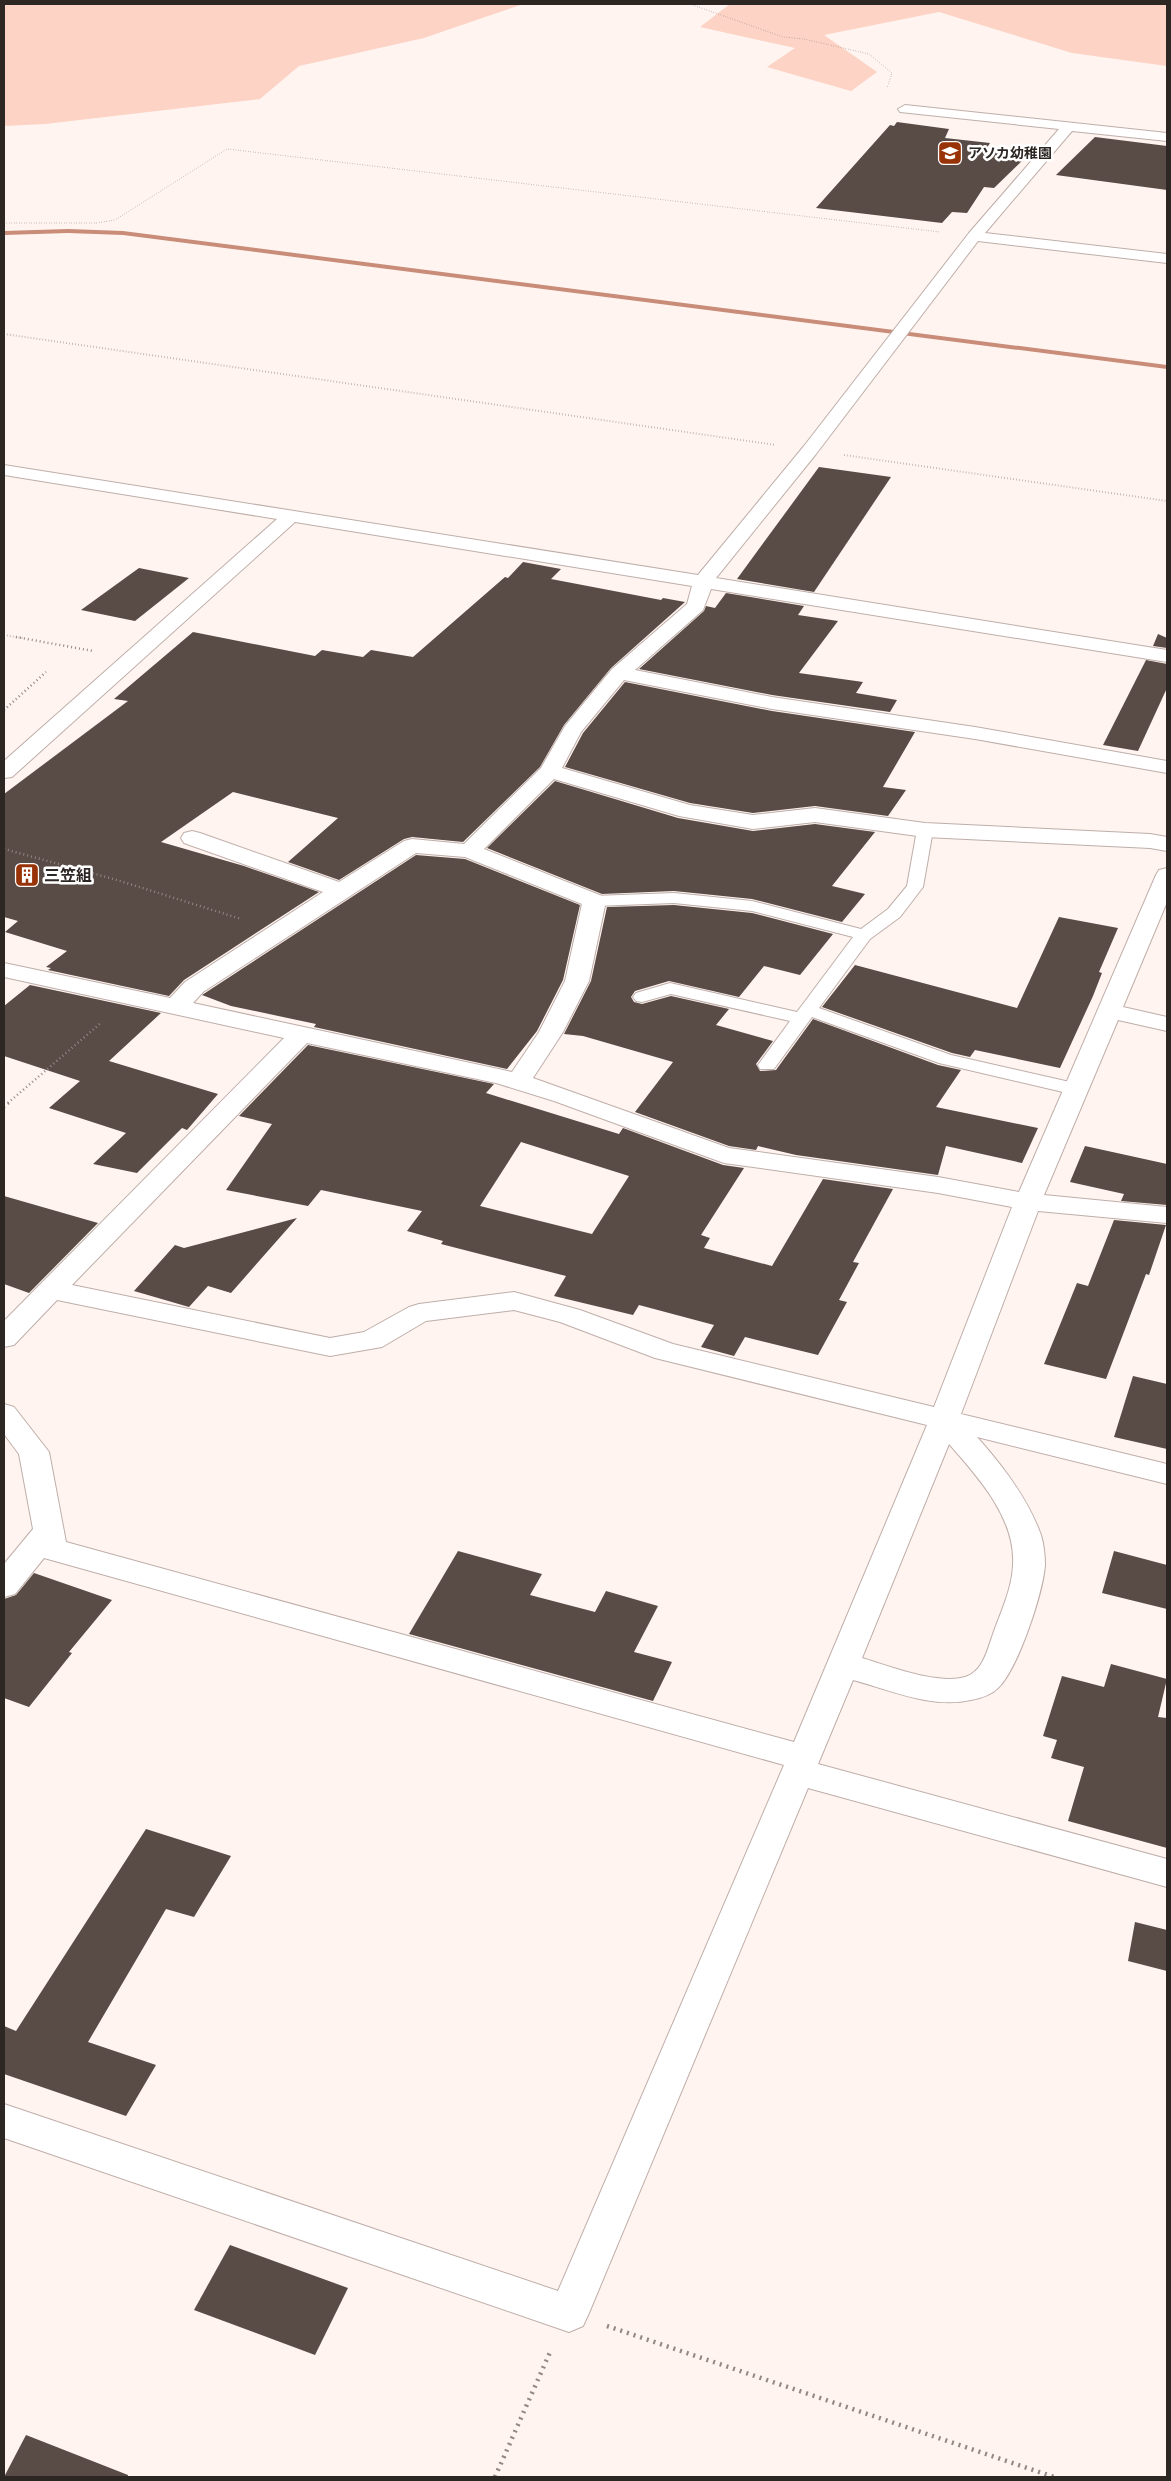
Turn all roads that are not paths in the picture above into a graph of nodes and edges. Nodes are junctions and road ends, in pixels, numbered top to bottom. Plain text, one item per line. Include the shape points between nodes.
1 (905, 109) road end
2 (1068, 127) junction
3 (1167, 137) edge
4 (974, 236) junction
5 (1167, 259) edge
6 (4, 470) edge
7 (291, 516) junction
8 (703, 582) junction
9 (1167, 656) edge
10 (619, 673) junction
11 (1167, 767) edge
12 (550, 771) junction
13 (4, 772) edge
14 (925, 830) junction
15 (192, 838) dead end
16 (1167, 844) edge
17 (468, 851) junction
18 (1167, 875) edge
19 (341, 891) junction
20 (594, 901) junction
21 (864, 935) junction
22 (4, 970) edge
23 (642, 997) dead end
24 (176, 1007) junction
25 (1109, 1012) junction
26 (806, 1015) junction
27 (1167, 1024) edge
28 (302, 1034) junction
29 (766, 1064) dead end
30 (518, 1082) junction
31 (1076, 1089) junction
32 (1028, 1202) junction
33 (1167, 1215) edge
34 (50, 1290) junction
35 (4, 1338) edge
36 (4, 1414) edge
37 (944, 1419) junction
38 (1167, 1474) edge
39 (48, 1531) junction
40 (4, 1586) edge
41 (843, 1664) junction
42 (801, 1765) junction
43 (1167, 1873) edge
44 (4, 2121) edge

1 - 2 street
2 - 3 street
2 - 4 street
4 - 5 street
4 - 8 street via 810,450
6 - 7 street
7 - 8 street
7 - 13 street
8 - 9 street
8 - 10 street via 696,606
10 - 11 street via 772,703 975,733
10 - 12 street via 572,730
12 - 14 street via 686,811 753,822 815,815
12 - 17 street
14 - 16 street
14 - 21 lane via 915,887 894,913
15 - 19 street
17 - 19 street via 412,846
17 - 20 street
18 - 25 street
19 - 24 street via 194,987
20 - 21 lane via 674,898 752,906
20 - 30 street via 577,981 551,1032
21 - 26 lane
22 - 24 street
23 - 26 lane via 670,988
24 - 28 street
25 - 27 street
25 - 31 street
26 - 29 lane
26 - 31 lane via 990,1072
28 - 30 street
28 - 34 street
30 - 32 street via 724,1155 938,1185
31 - 32 street
32 - 33 street
32 - 37 street
34 - 35 street
34 - 37 street via 330,1347 372,1340 419,1313 514,1301 570,1316 664,1351
36 - 39 street via 34,1452
37 - 38 street
37 - 41 street
37 - 41 street via 996,1478 1023,1528 1029,1554 1027,1576 1003,1655 987,1680 973,1688 951,1692
39 - 40 street
39 - 42 street via 52,1549
41 - 42 street
42 - 43 street
42 - 44 street via 569,2313

